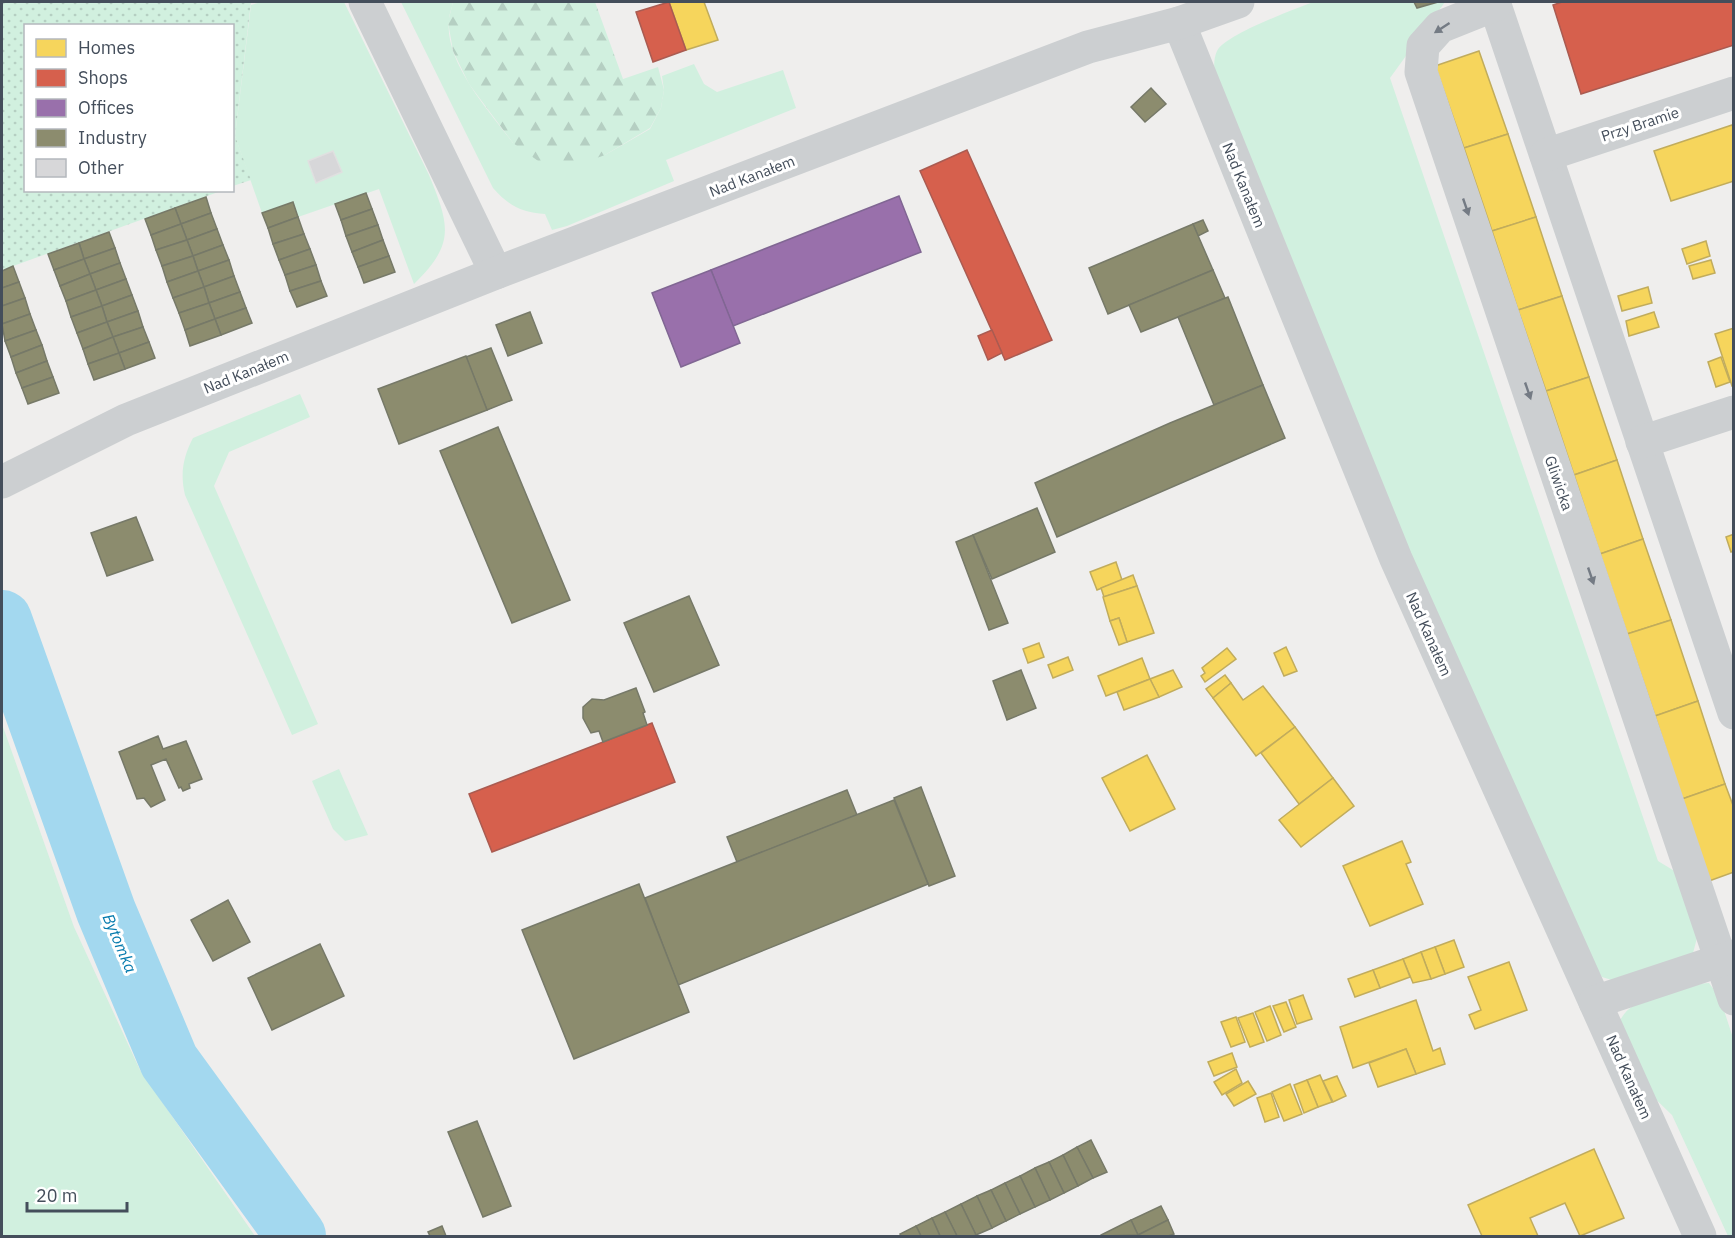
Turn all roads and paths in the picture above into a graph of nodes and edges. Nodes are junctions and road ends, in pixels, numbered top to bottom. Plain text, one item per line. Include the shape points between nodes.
1 (365, 2) edge
2 (1238, 2) edge
3 (1495, 3) edge
4 (1179, 22) junction
5 (1734, 93) edge
6 (1546, 154) junction
7 (496, 273) junction
8 (1734, 412) edge
9 (1642, 442) junction
10 (2, 482) edge
11 (1727, 672) edge
12 (1734, 713) edge
13 (1727, 958) edge
14 (1734, 999) edge
15 (1595, 1002) junction
16 (1700, 1236) edge

1 - 7 street
2 - 4 street, Nad Kanałem
3 - 6 street, Gliwicka
3 -> 13 street, Gliwicka via 1440,27 1423,46 1421,72
4 - 7 street, Nad Kanałem via 1088,46
4 - 15 street, Nad Kanałem via 1396,559
5 - 6 street, Przy Bramie
6 - 9 street, Gliwicka
7 - 10 street, Nad Kanałem via 126,420
8 - 9 street
9 - 11 street, Gliwicka
11 - 12 street, Gliwicka
13 - 14 street, Gliwicka
13 - 15 street
15 - 16 street, Nad Kanałem

